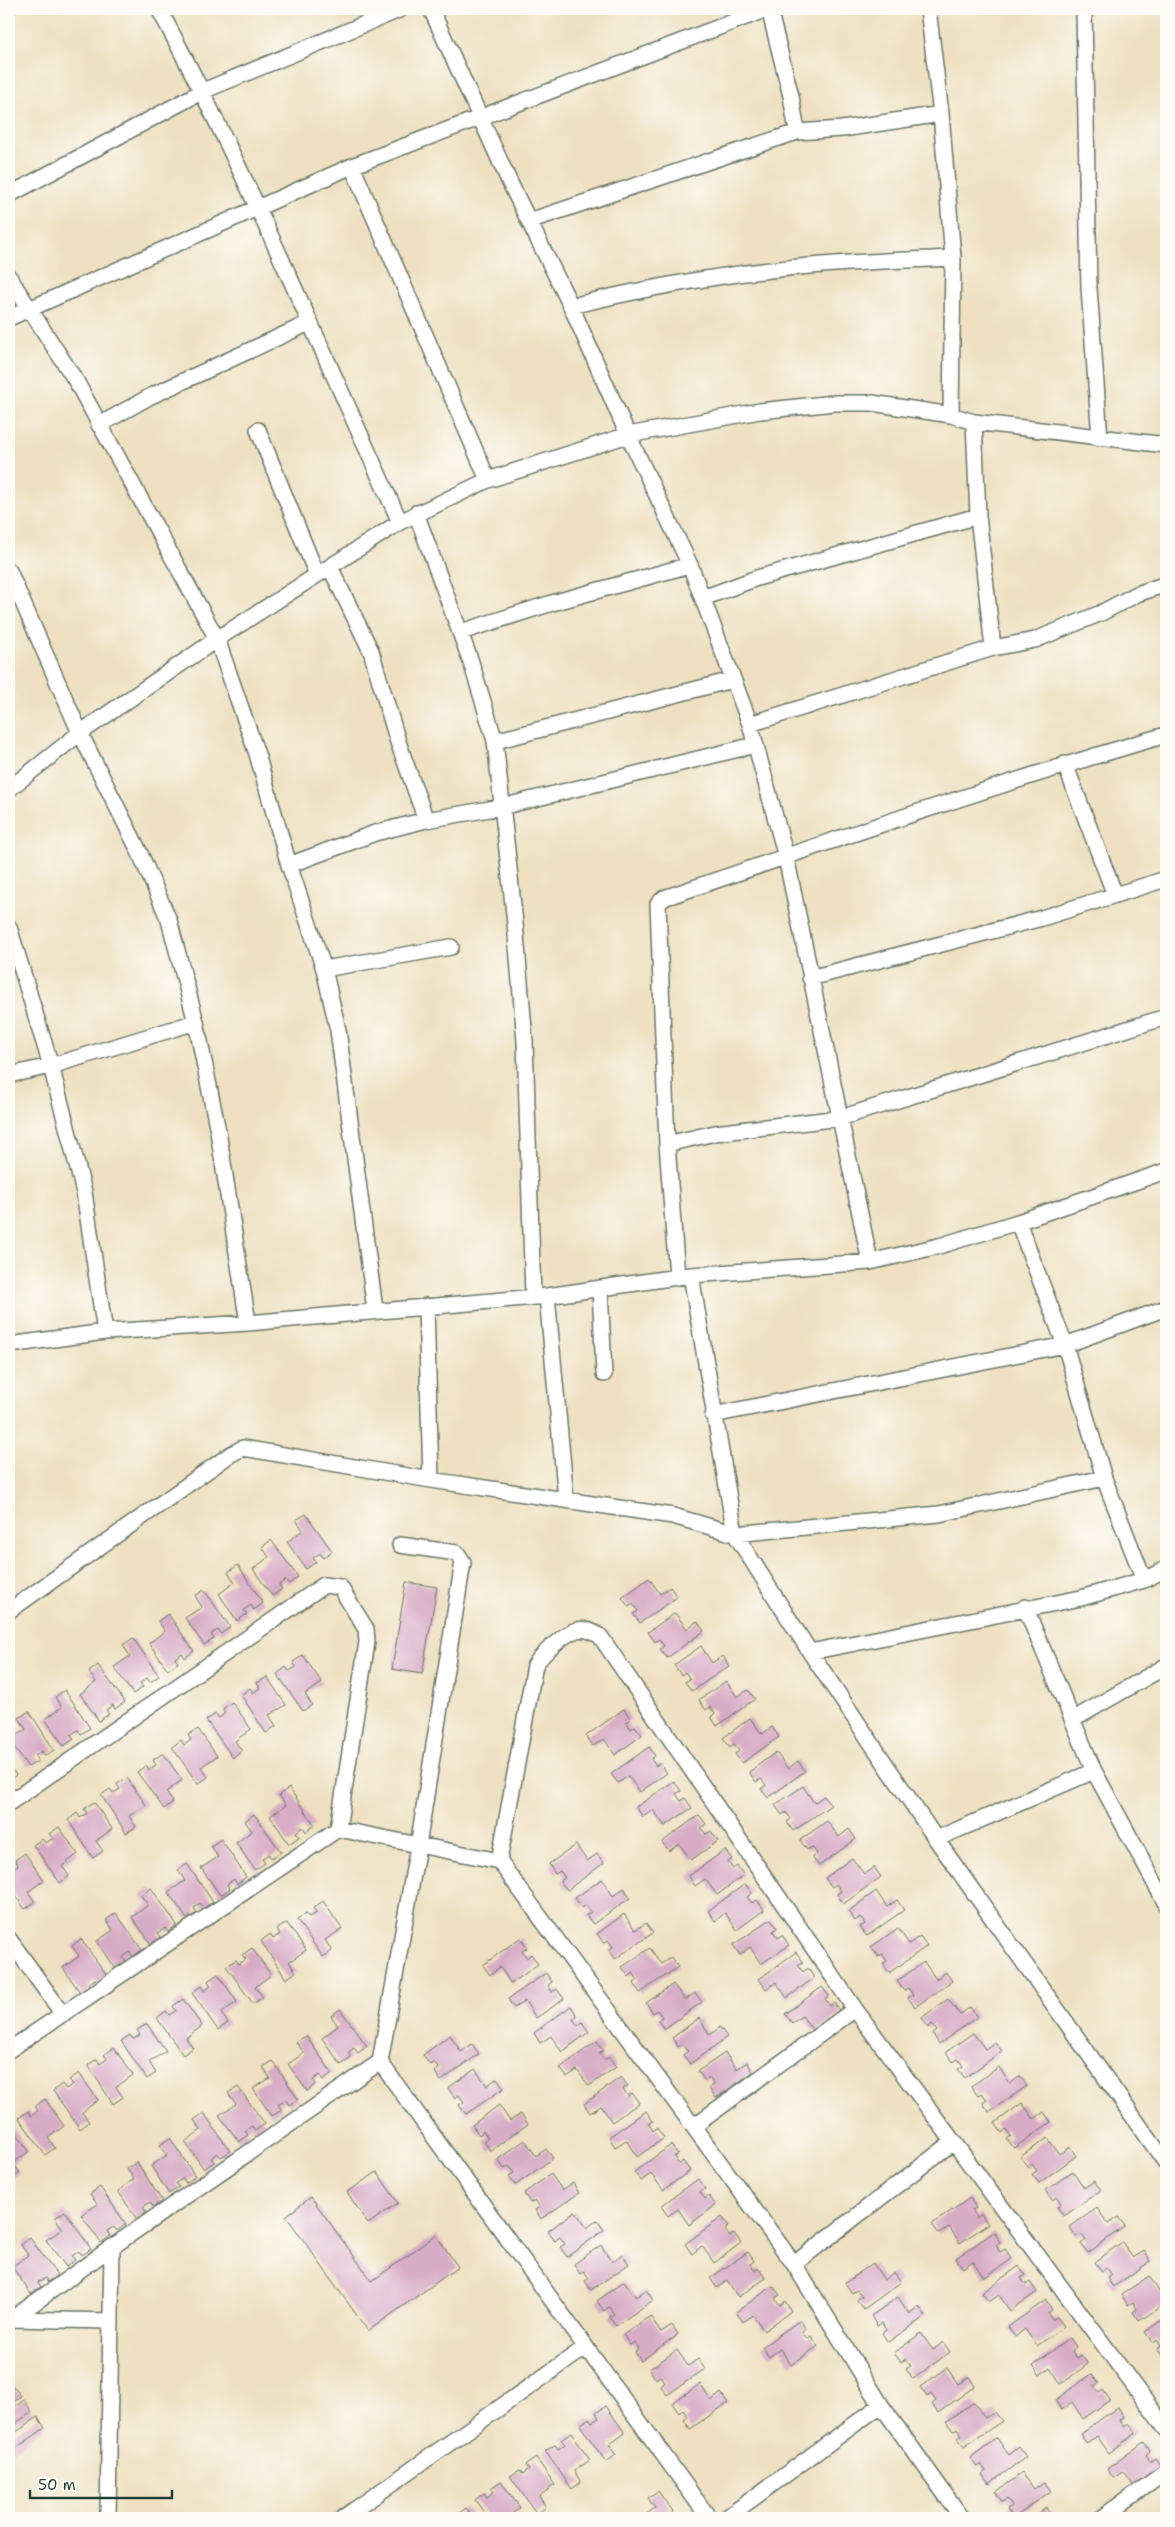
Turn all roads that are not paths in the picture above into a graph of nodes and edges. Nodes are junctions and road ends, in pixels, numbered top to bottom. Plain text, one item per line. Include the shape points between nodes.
1 (158, 9) edge
2 (401, 9) edge
3 (431, 9) edge
4 (763, 9) edge
5 (928, 9) edge
6 (1084, 9) edge
7 (203, 92) junction
8 (941, 114) junction
9 (479, 116) junction
10 (797, 132) junction
11 (352, 166) junction
12 (9, 194) edge
13 (257, 207) junction
14 (529, 221) junction
15 (953, 258) junction
16 (9, 277) edge
17 (571, 306) junction
18 (29, 310) junction
19 (9, 318) edge
20 (308, 323) junction
21 (951, 416) junction
22 (974, 422) junction
23 (100, 425) junction
24 (258, 430) dead end
25 (628, 435) junction
26 (1100, 438) junction
27 (1166, 445) edge
28 (488, 480) junction
29 (416, 513) junction
30 (978, 516) junction
31 (400, 522) junction
32 (690, 565) junction
33 (9, 571) edge
34 (324, 571) junction
35 (1166, 584) edge
36 (703, 598) junction
37 (460, 632) junction
38 (217, 639) junction
39 (993, 648) junction
40 (732, 680) junction
41 (750, 724) junction
42 (80, 733) junction
43 (1166, 735) edge
44 (495, 741) junction
45 (755, 744) junction
46 (1065, 764) junction
47 (9, 789) edge
48 (501, 807) junction
49 (426, 820) junction
50 (786, 857) junction
51 (289, 865) junction
52 (1166, 879) edge
53 (1115, 895) junction
54 (9, 927) edge
55 (451, 947) dead end
56 (324, 969) junction
57 (810, 978) junction
58 (1166, 1017) edge
59 (196, 1022) junction
60 (51, 1066) junction
61 (9, 1075) edge
62 (840, 1118) junction
63 (667, 1144) junction
64 (1166, 1171) edge
65 (1018, 1222) junction
66 (870, 1262) junction
67 (684, 1276) junction
68 (600, 1288) junction
69 (540, 1296) junction
70 (426, 1306) junction
71 (1166, 1308) edge
72 (375, 1310) junction
73 (248, 1323) junction
74 (105, 1332) junction
75 (9, 1345) edge
76 (1065, 1345) junction
77 (604, 1374) dead end
78 (713, 1415) junction
79 (1104, 1478) junction
80 (431, 1480) junction
81 (566, 1499) junction
82 (734, 1534) junction
83 (400, 1545) dead end
84 (1166, 1569) edge
85 (1144, 1580) junction
86 (1025, 1607) junction
87 (9, 1611) edge
88 (810, 1652) junction
89 (1166, 1666) edge
90 (1074, 1719) junction
91 (1094, 1770) junction
92 (9, 1802) edge
93 (338, 1829) junction
94 (936, 1839) junction
95 (418, 1846) junction
96 (499, 1861) junction
97 (1166, 1904) edge
98 (9, 1939) edge
99 (855, 2009) junction
100 (62, 2013) junction
101 (9, 2050) edge
102 (380, 2062) junction
103 (694, 2126) junction
104 (952, 2142) junction
105 (1166, 2163) edge
106 (112, 2247) junction
107 (794, 2264) junction
108 (9, 2320) edge
109 (111, 2321) junction
110 (586, 2347) junction
111 (881, 2405) junction
112 (1166, 2428) edge
113 (1166, 2472) edge
114 (108, 2518) edge
115 (343, 2518) edge
116 (709, 2518) edge
117 (726, 2518) edge
118 (962, 2518) edge
119 (1102, 2518) edge

1 - 7 street
2 - 7 street
3 - 9 street
4 - 9 street
4 - 10 street via 791,96
5 - 8 street
6 - 26 street via 1089,288
7 - 12 street
7 - 13 street
8 - 10 street via 842,129
8 - 15 street
9 - 11 street
9 - 14 street
10 - 14 street
11 - 13 street
11 - 28 street
13 - 18 street
13 - 20 street
14 - 17 street
15 - 17 street via 834,264 720,277
15 - 21 street
16 - 18 street
17 - 25 street
18 - 19 street
18 - 23 street
20 - 23 street via 151,396
20 - 31 street
21 - 22 street
21 - 25 street via 872,403 834,403 760,411
22 - 26 street
22 - 30 street
23 - 38 street
24 - 34 street
25 - 28 street
25 - 32 street
26 - 27 street
28 - 29 street
29 - 31 street
29 - 37 street
30 - 36 street via 757,578
30 - 39 street
31 - 34 street
32 - 36 street
32 - 37 street
33 - 42 street
34 - 38 street
34 - 49 street via 371,651
35 - 39 street via 1036,640
36 - 40 street
37 - 44 street
38 - 42 street
38 - 51 street via 257,754
39 - 41 street
40 - 41 street
40 - 44 street
41 - 45 street
42 - 47 street
42 - 59 street via 138,849 169,920
43 - 46 street
44 - 48 street
45 - 48 street
45 - 50 street
46 - 50 street
46 - 53 street
48 - 49 street
48 - 69 street via 525,1040
49 - 51 street via 375,833
50 - 57 street
50 - 63 street via 664,898 658,904
51 - 56 street
52 - 53 street
53 - 57 street via 1042,918
54 - 60 street
55 - 56 street
56 - 72 street via 338,1030
57 - 62 street
58 - 62 street
59 - 60 street
59 - 73 street via 218,1131
60 - 61 street
60 - 74 street via 84,1192
62 - 63 street via 715,1133
62 - 66 street
63 - 67 street
64 - 65 street
65 - 66 street via 939,1246
65 - 76 street
66 - 67 street
67 - 68 street
67 - 78 street
68 - 69 street
68 - 77 street
69 - 70 street
69 - 81 street
70 - 72 street
70 - 80 street
71 - 76 street
72 - 73 street
73 - 74 street
74 - 75 street
76 - 78 street
76 - 79 street
78 - 82 street
79 - 82 street via 939,1514
79 - 85 street
80 - 81 street
80 - 87 street via 244,1448
81 - 82 street via 673,1516
82 - 88 street
83 - 95 street via 457,1554 463,1562
84 - 85 street
85 - 86 street via 1081,1598
86 - 88 street
86 - 90 street
88 - 94 street
89 - 90 street
90 - 91 street
91 - 94 street
91 - 97 street
92 - 93 street via 324,1584 333,1584 340,1588 366,1629 367,1642
93 - 95 street
93 - 100 street
94 - 105 street
95 - 96 street
95 - 102 street
96 - 99 street via 535,1665 541,1655 576,1630 588,1630 600,1636
96 - 103 street
98 - 100 street
99 - 103 street
99 - 104 street
100 - 101 street
102 - 106 street
102 - 110 street
103 - 107 street
104 - 107 street
104 - 112 street
106 - 108 street
106 - 109 street
107 - 111 street
108 - 109 street
109 - 114 street
110 - 115 street
110 - 116 street
111 - 117 street
111 - 118 street
113 - 119 street

